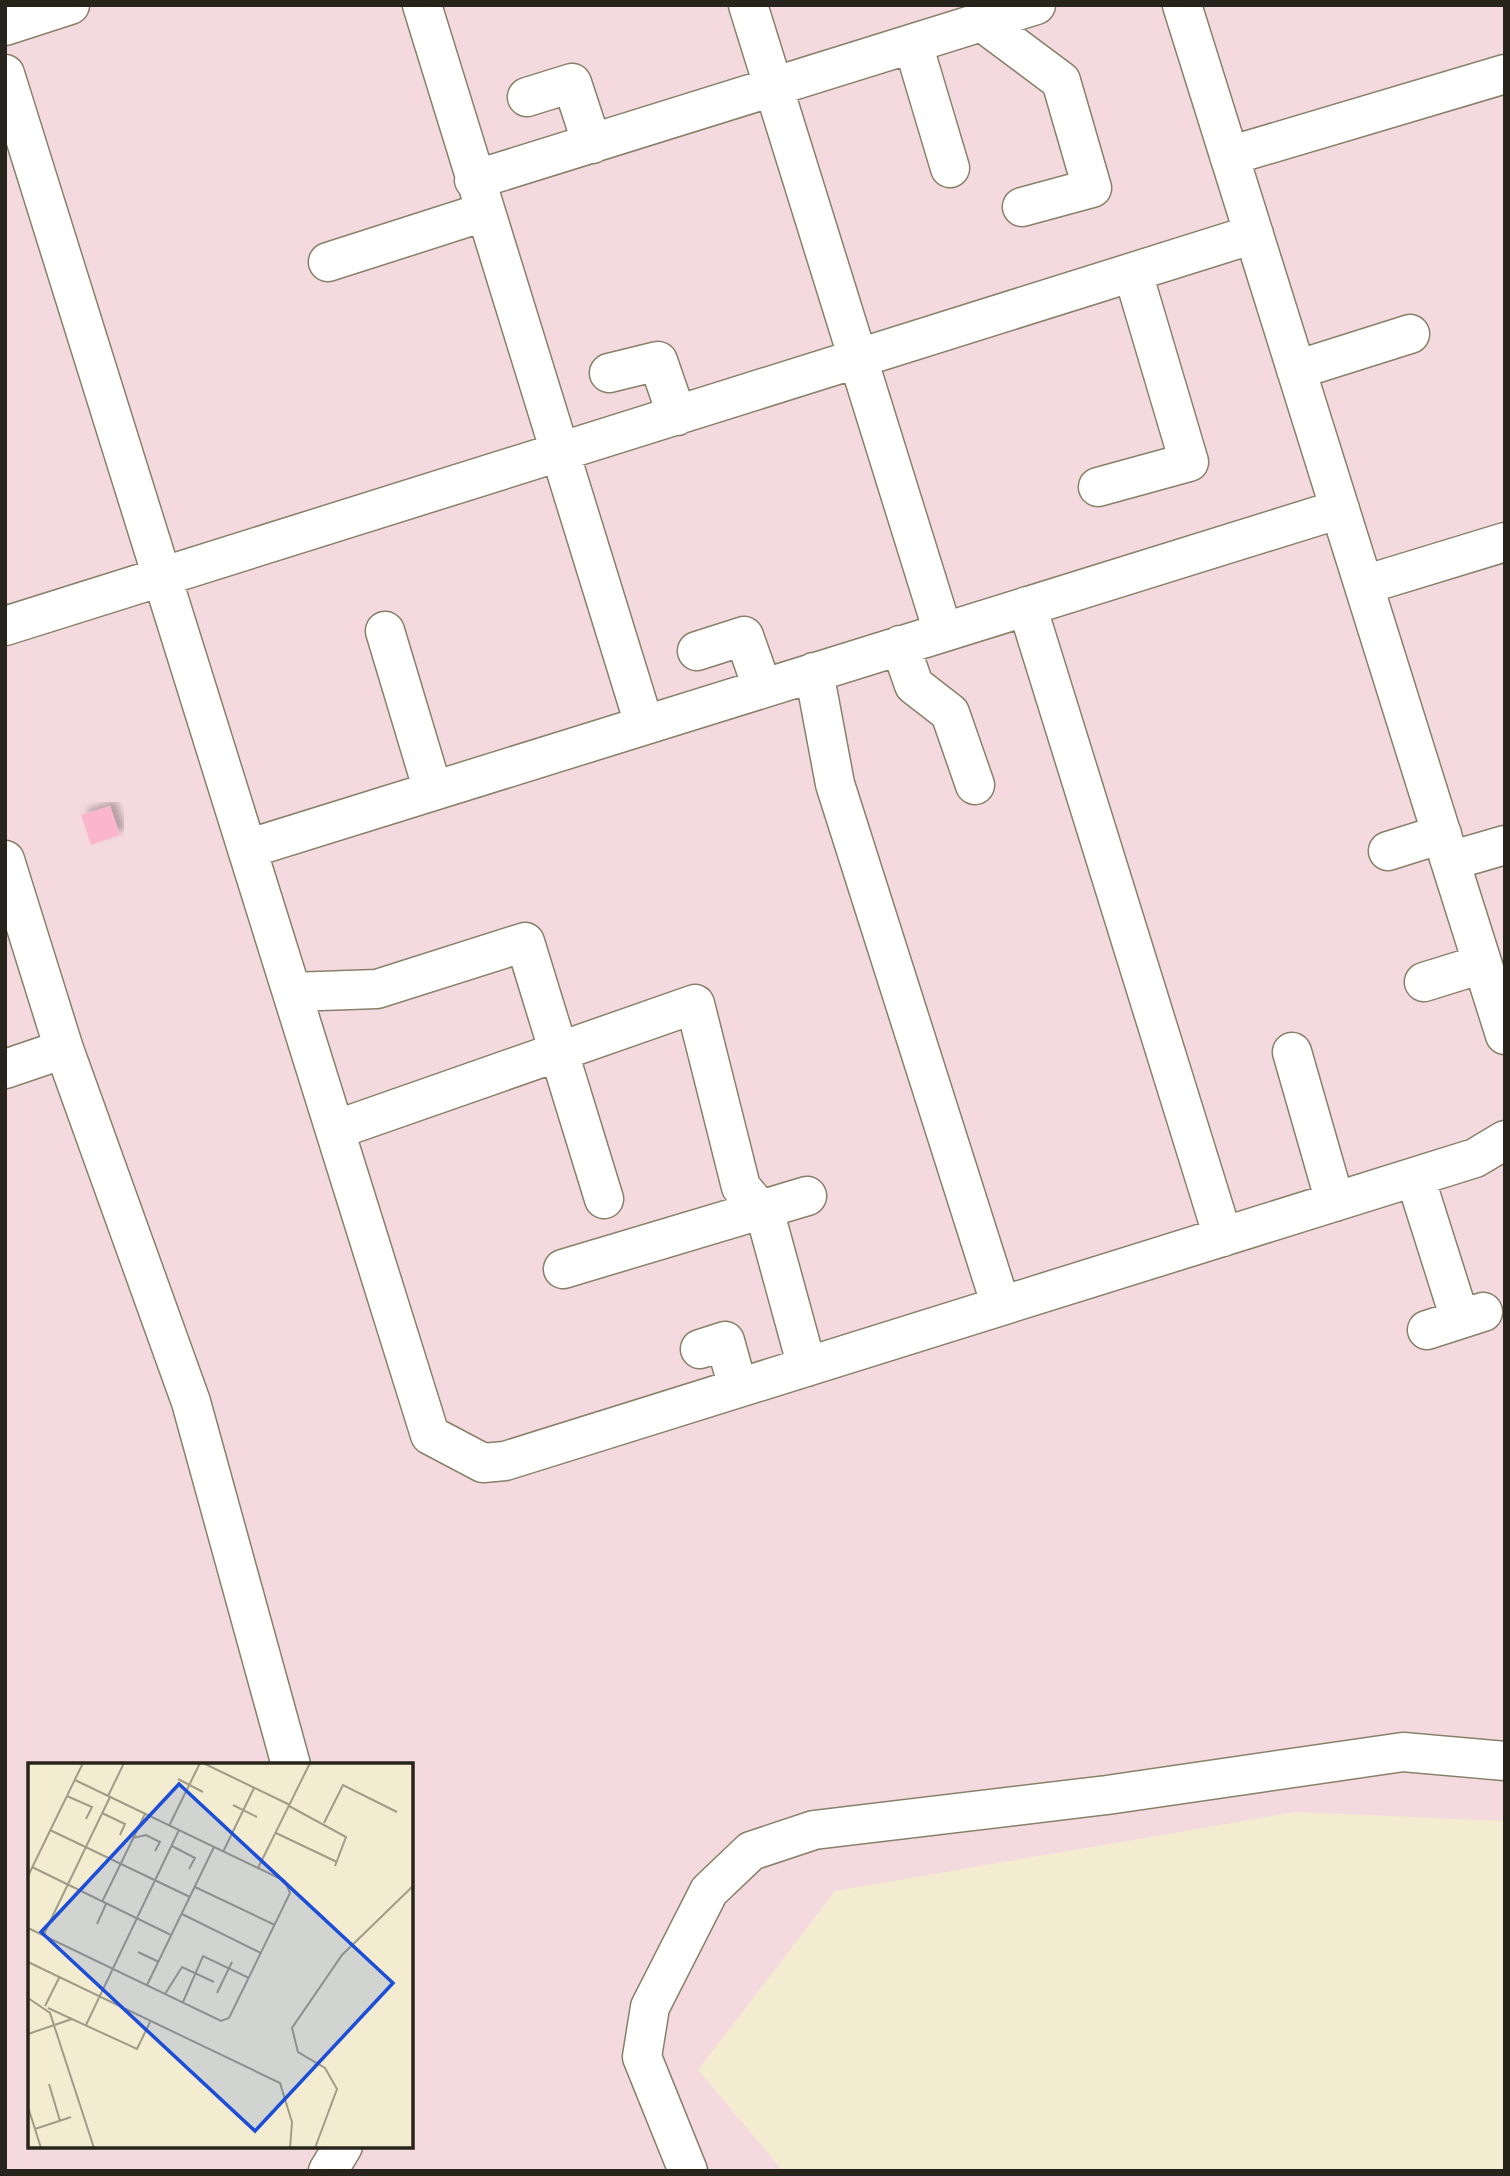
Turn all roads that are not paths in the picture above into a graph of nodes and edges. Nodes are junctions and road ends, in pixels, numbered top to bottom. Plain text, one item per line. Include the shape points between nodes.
1 (69, 5) edge
2 (422, 5) edge
3 (748, 5) edge
4 (1036, 5) edge
5 (1182, 5) edge
6 (982, 22) junction
7 (5, 26) edge
8 (913, 44) junction
9 (5, 74) edge
10 (1505, 75) edge
11 (774, 87) junction
12 (527, 97) dead end
13 (592, 144) junction
14 (1229, 156) junction
15 (950, 167) dead end
16 (479, 196) junction
17 (1022, 207) dead end
18 (1254, 234) junction
19 (328, 262) dead end
20 (1132, 273) junction
21 (1410, 334) dead end
22 (858, 359) junction
23 (1296, 370) junction
24 (608, 373) dead end
25 (677, 416) junction
26 (560, 452) junction
27 (1098, 487) dead end
28 (1340, 509) junction
29 (1505, 542) edge
30 (162, 577) junction
31 (1364, 585) junction
32 (1027, 606) junction
33 (5, 626) edge
34 (385, 631) dead end
35 (943, 632) junction
36 (900, 645) junction
37 (697, 650) dead end
38 (814, 672) junction
39 (762, 687) junction
40 (644, 724) junction
41 (975, 785) dead end
42 (433, 791) junction
43 (1505, 845) edge
44 (1446, 848) junction
45 (247, 849) junction
46 (1388, 851) dead end
47 (5, 860) edge
48 (1482, 964) junction
49 (1424, 982) dead end
50 (292, 992) junction
51 (1505, 1035) edge
52 (64, 1049) junction
53 (559, 1052) junction
54 (1292, 1052) dead end
55 (5, 1069) edge
56 (335, 1130) junction
57 (1505, 1140) edge
58 (1415, 1177) junction
59 (807, 1196) dead end
60 (604, 1199) dead end
61 (1335, 1202) junction
62 (760, 1210) junction
63 (1223, 1237) junction
64 (563, 1269) dead end
65 (1001, 1306) junction
66 (1457, 1321) dead end
67 (700, 1349) dead end
68 (807, 1367) junction
69 (738, 1388) junction
70 (1505, 1761) edge
71 (290, 1763) edge
72 (342, 2148) edge
73 (327, 2171) edge
74 (688, 2171) edge

1 - 7 street
2 - 16 street
3 - 11 street
4 - 6 street
5 - 14 street
6 - 8 street
6 - 17 street via 1061,81 1091,188
8 - 11 street
8 - 15 street
9 - 30 street
10 - 14 street
11 - 13 street
11 - 22 street
12 - 13 street via 572,83
13 - 16 street
14 - 18 street
16 - 19 street
16 - 26 street
18 - 20 street
18 - 23 street
20 - 22 street
20 - 27 street via 1189,463
21 - 23 street
22 - 25 street
22 - 35 street
23 - 28 street
24 - 25 street via 658,361
25 - 26 street
26 - 30 street
26 - 40 street
28 - 31 street
28 - 32 street
29 - 31 street
30 - 33 street
30 - 45 street
31 - 44 street
32 - 35 street
32 - 63 street
34 - 42 street
35 - 36 street
36 - 38 street
36 - 41 street via 914,685 950,713
37 - 39 street via 744,636
38 - 39 street
38 - 65 street via 835,784
39 - 40 street
40 - 42 street
42 - 45 street
43 - 44 street
44 - 46 street
44 - 48 street
45 - 50 street
47 - 52 street
48 - 49 street
48 - 51 street
50 - 53 street via 377,989 525,942
50 - 56 street
52 - 55 street
52 - 71 street via 191,1402
53 - 56 street
53 - 60 street
53 - 62 street via 695,1004 741,1187
54 - 61 street
56 - 69 street via 430,1434 454,1450 483,1463 505,1461
57 - 58 street via 1475,1158
58 - 61 street
58 - 66 street
59 - 62 street
61 - 63 street
62 - 64 street
62 - 68 street via 766,1217
63 - 65 street
65 - 68 street
67 - 69 street via 725,1341
68 - 69 street
70 - 74 street via 1403,1752 1107,1795 814,1830 751,1850 709,1891 650,2007 642,2057
72 - 73 street

